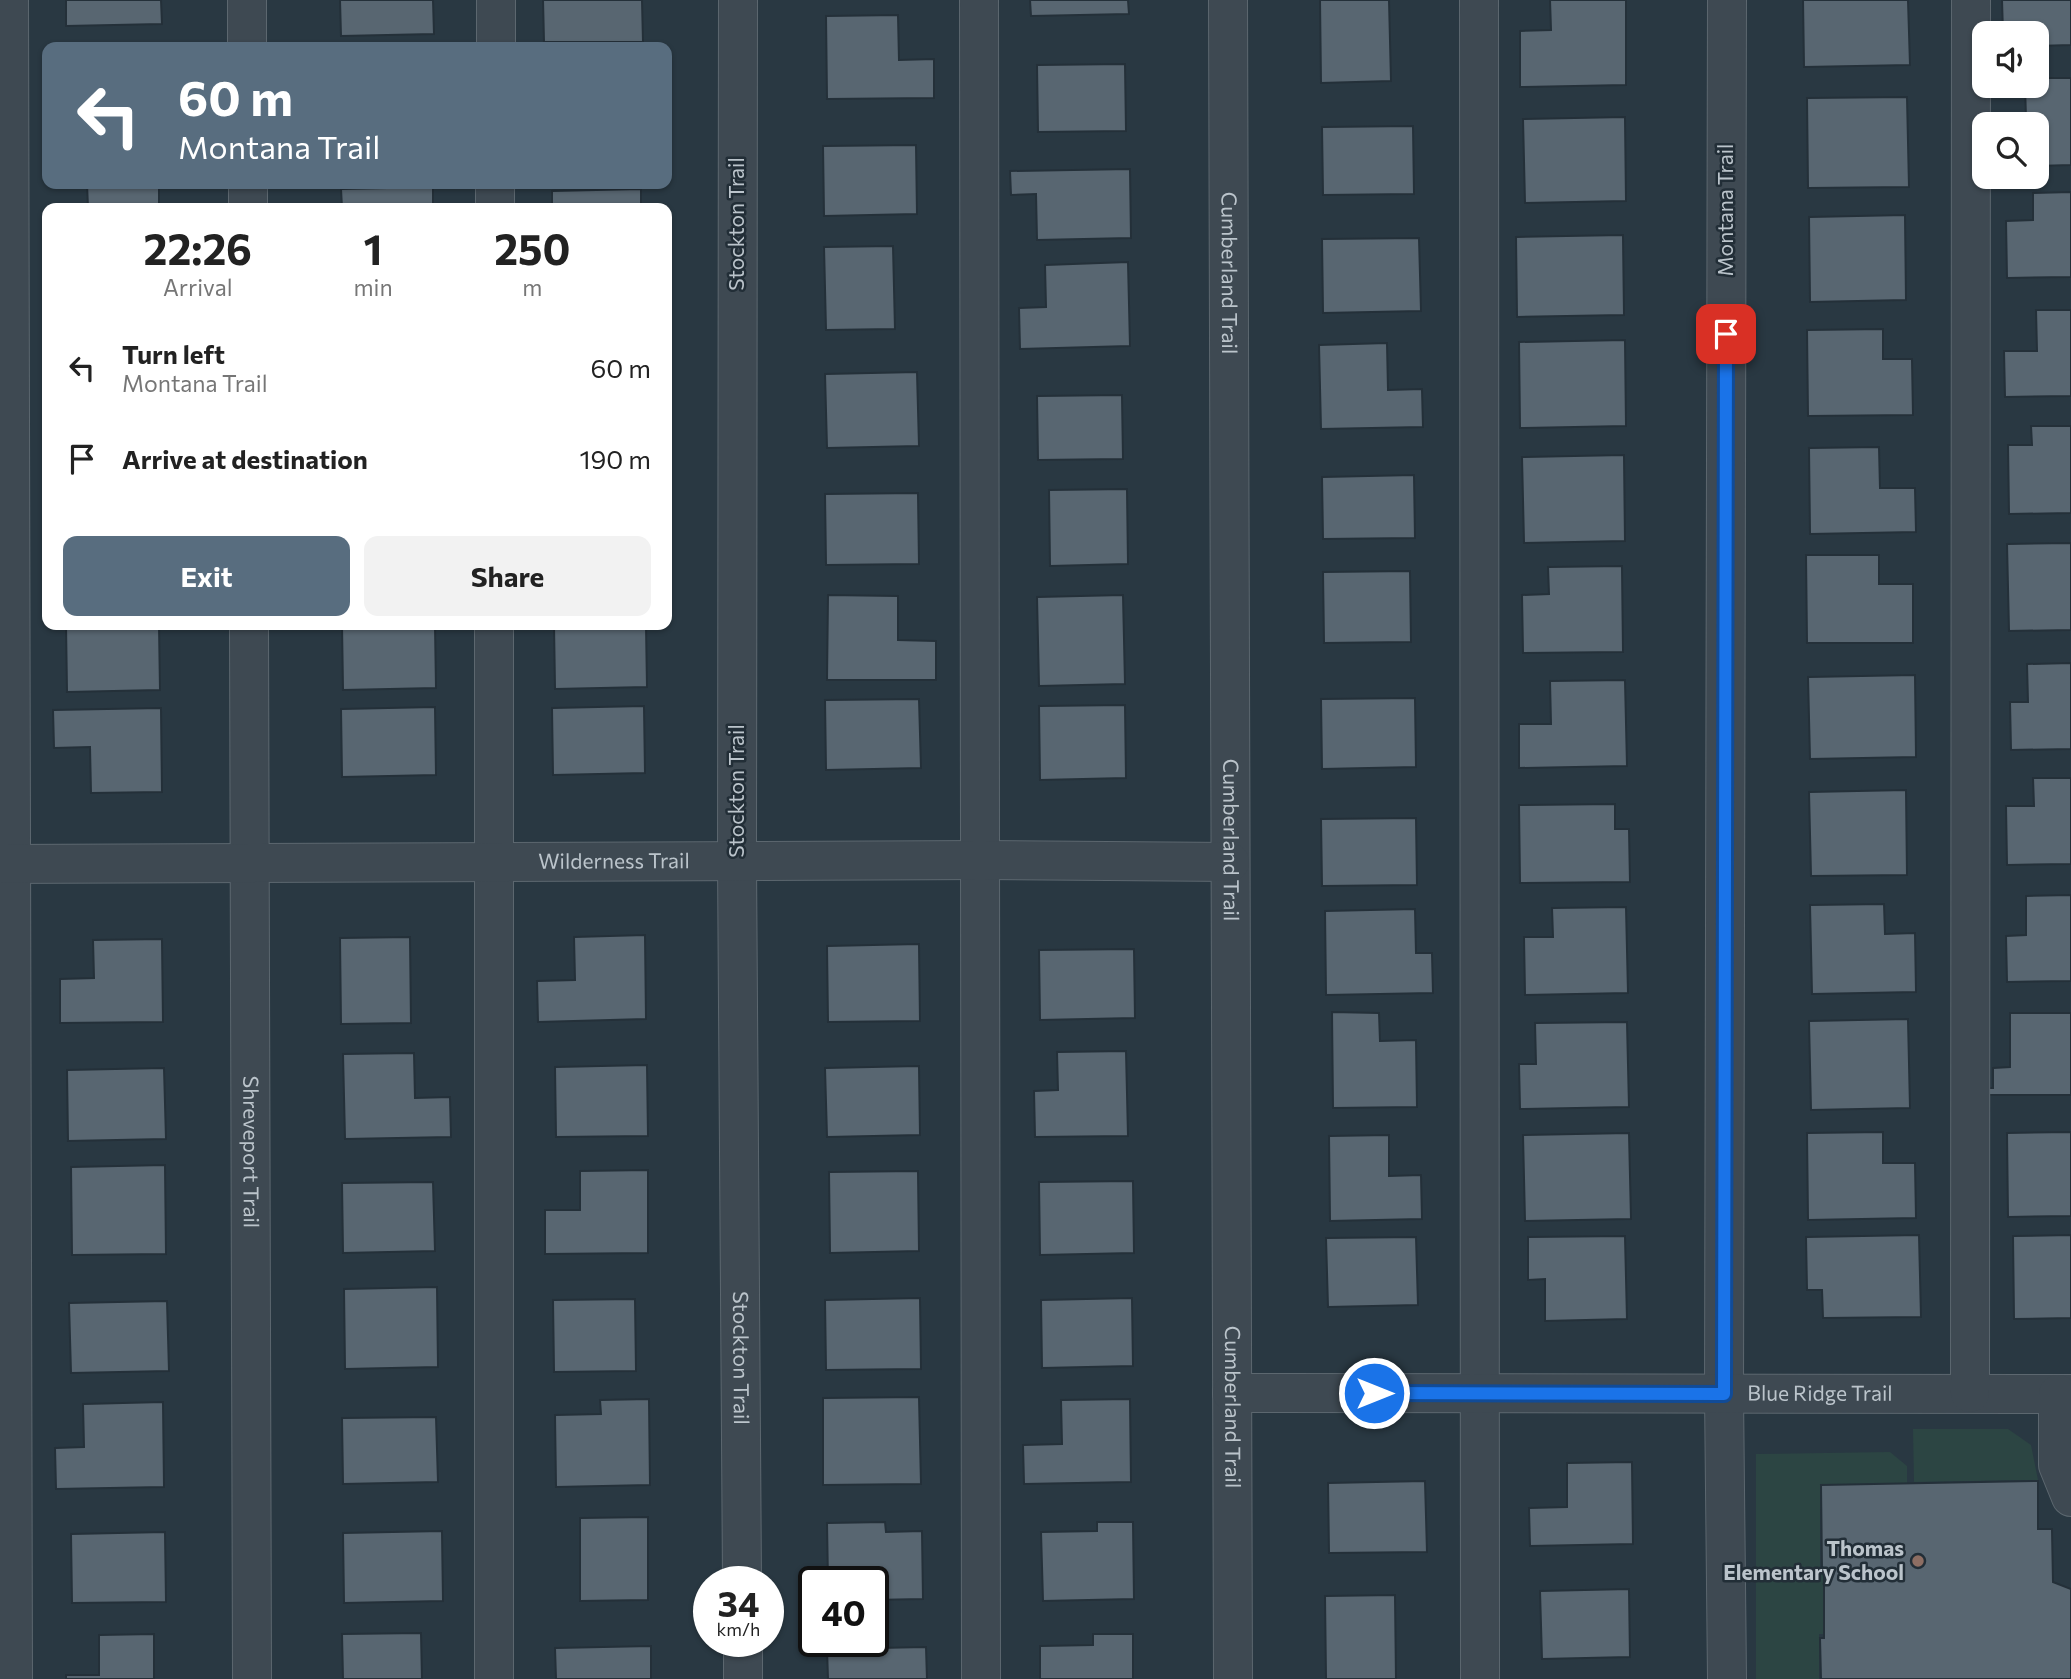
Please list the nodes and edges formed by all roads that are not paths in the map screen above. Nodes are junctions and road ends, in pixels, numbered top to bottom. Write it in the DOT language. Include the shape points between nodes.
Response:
graph roads {
  1 [pos="9,0"];
  2 [pos="247,0"];
  3 [pos="496,0"];
  4 [pos="737,0"];
  5 [pos="979,0"];
  6 [pos="1228,0"];
  7 [pos="1479,0"];
  8 [pos="1727,0"];
  9 [pos="1971,0"];
  10 [pos="247,42"];
  11 [pos="495,42"];
  12 [pos="249,630"];
  13 [pos="494,630"];
  14 [pos="981,860"];
  15 [pos="737,862"];
  16 [pos="1230,862"];
  17 [pos="493,863"];
  18 [pos="6,864"];
  19 [pos="250,864"];
  20 [pos="1232,1393"];
  21 [pos="1970,1393"];
  22 [pos="1479,1394"];
  23 [pos="1724,1394"];
  24 [pos="2065,1394"];
  25 [pos="2071,1497"];
  26 [pos="742,1566"];
  27 [pos="743,1657"];
  28 [pos="13,1679"];
  29 [pos="252,1679"];
  30 [pos="494,1679"];
  31 [pos="743,1679"];
  32 [pos="981,1679"];
  33 [pos="1233,1679"];
  34 [pos="1480,1679"];
  35 [pos="1727,1679"];
  1 -- 18 [label="street"];
  2 -- 10 [label="street"];
  3 -- 11 [label="street"];
  4 -- 15 [label="street, Stockton Trail"];
  5 -- 14 [label="street"];
  6 -- 16 [label="street, Cumberland Trail"];
  7 -- 22 [label="street"];
  8 -- 23 [label="street, Montana Trail"];
  9 -- 21 [label="street"];
  12 -- 19 [label="street, Shreveport Trail"];
  13 -- 17 [label="street"];
  14 -- 15 [label="street, Wilderness Trail"];
  14 -- 16 [label="street, Wilderness Trail"];
  14 -- 32 [label="street"];
  15 -- 17 [label="street, Wilderness Trail"];
  15 -- 26 [label="street, Stockton Trail"];
  16 -- 20 [label="street, Cumberland Trail"];
  17 -- 19 [label="street, Wilderness Trail"];
  17 -- 30 [label="street"];
  18 -- 19 [label="street, Wilderness Trail"];
  18 -- 28 [label="street"];
  19 -- 29 [label="street, Shreveport Trail"];
  20 -- 22 [label="street, Blue Ridge Trail"];
  20 -- 33 [label="street, Cumberland Trail"];
  21 -- 23 [label="street, Blue Ridge Trail"];
  21 -- 24 [label="street, Blue Ridge Trail"];
  22 -- 23 [label="street, Blue Ridge Trail"];
  22 -- 34 [label="street"];
  23 -- 35 [label="street, Montana Trail"];
  24 -- 25 [label="street" via="2059,1465"];
  27 -- 31 [label="street"];
}
